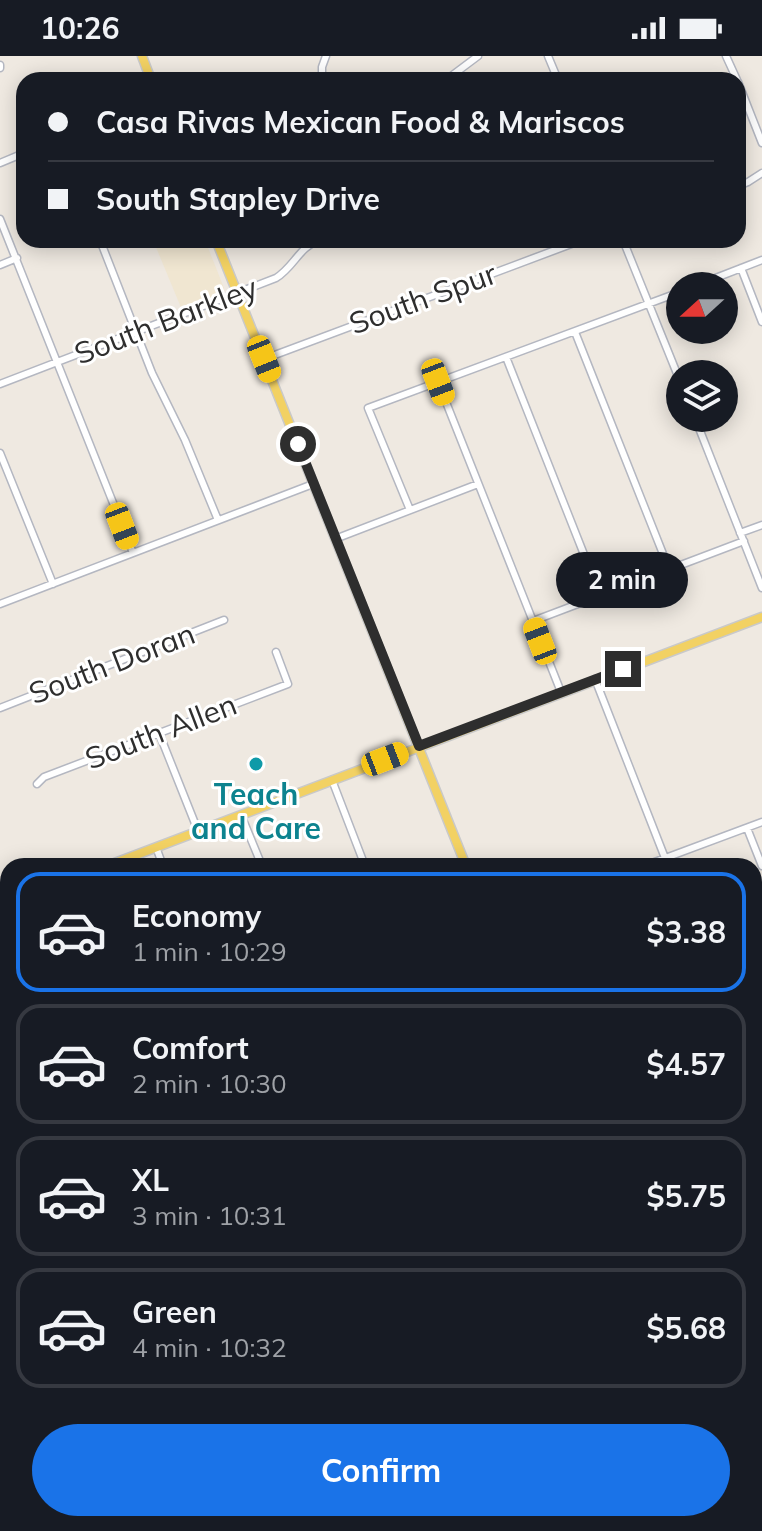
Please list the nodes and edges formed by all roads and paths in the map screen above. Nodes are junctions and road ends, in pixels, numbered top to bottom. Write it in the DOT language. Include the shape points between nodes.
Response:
graph roads {
  1 [pos="478,56"];
  2 [pos="457,72"];
  3 [pos="746,106"];
  4 [pos="762,143"];
  5 [pos="0,219"];
  6 [pos="103,248"];
  7 [pos="219,248"];
  8 [pos="305,248"];
  9 [pos="561,248"];
  10 [pos="626,248"];
  11 [pos="17,258"];
  12 [pos="762,260"];
  13 [pos="0,265"];
  14 [pos="741,268"];
  15 [pos="731,272"];
  16 [pos="237,294"];
  17 [pos="666,297"];
  18 [pos="649,304"];
  19 [pos="762,322"];
  20 [pos="136,332"];
  21 [pos="575,332"];
  22 [pos="506,357"];
  23 [pos="264,359"];
  24 [pos="672,360"];
  25 [pos="58,362"];
  26 [pos="438,382"];
  27 [pos="0,384"];
  28 [pos="700,432"];
  29 [pos="0,453"];
  30 [pos="313,484"];
  31 [pos="478,484"];
  32 [pos="410,510"];
  33 [pos="218,520"];
  34 [pos="762,525"];
  35 [pos="740,533"];
  36 [pos="335,539"];
  37 [pos="744,541"];
  38 [pos="133,553"];
  39 [pos="669,569"];
  40 [pos="53,584"];
  41 [pos="762,588"];
  42 [pos="600,595"];
  43 [pos="0,604"];
  44 [pos="762,617"];
  45 [pos="224,620"];
  46 [pos="533,621"];
  47 [pos="276,652"];
  48 [pos="595,679"];
  49 [pos="561,692"];
  50 [pos="0,708"];
  51 [pos="159,733"];
  52 [pos="419,746"];
  53 [pos="332,780"];
  54 [pos="37,784"];
  55 [pos="241,815"];
  56 [pos="762,822"];
  57 [pos="747,828"];
  58 [pos="198,831"];
  59 [pos="156,847"];
  60 [pos="128,858"];
  61 [pos="160,858"];
  62 [pos="259,858"];
  63 [pos="362,858"];
  64 [pos="463,858"];
  65 [pos="665,858"];
  66 [pos="759,858"];
  1 -- 2 [label="street"];
  3 -- 4 [label="street"];
  5 -- 11 [label="street"];
  6 -- 20 [label="street"];
  7 -- 16 [label="main road"];
  8 -- 16 [label="street, South Barkley" via="287,272"];
  9 -- 23 [label="street, South Spur"];
  10 -- 18 [label="street"];
  11 -- 13 [label="street"];
  11 -- 25 [label="street"];
  12 -- 14 [label="street"];
  14 -- 15 [label="street"];
  14 -- 19 [label="street"];
  16 -- 20 [label="street, South Barkley"];
  16 -- 23 [label="main road"];
  17 -- 18 [label="street"];
  18 -- 21 [label="street"];
  18 -- 24 [label="street"];
  20 -- 25 [label="street, South Barkley"];
  20 -- 33 [label="street"];
  21 -- 22 [label="street"];
  21 -- 39 [label="street"];
  22 -- 26 [label="street"];
  22 -- 42 [label="street"];
  23 -- 30 [label="main road"];
  25 -- 27 [label="street, South Barkley"];
  25 -- 38 [label="street"];
  26 -- 31 [label="street"];
  26 -- 32 [label="street" via="368,408"];
  28 -- 35 [label="street"];
  29 -- 40 [label="street"];
  30 -- 33 [label="street"];
  30 -- 36 [label="main road"];
  31 -- 32 [label="street"];
  31 -- 46 [label="street"];
  32 -- 36 [label="street"];
  33 -- 38 [label="street"];
  34 -- 35 [label="street"];
  35 -- 37 [label="street"];
  36 -- 52 [label="main road"];
  37 -- 39 [label="street"];
  37 -- 41 [label="street"];
  38 -- 40 [label="street"];
  39 -- 42 [label="street"];
  40 -- 43 [label="street"];
  42 -- 46 [label="street"];
  44 -- 48 [label="main road"];
  45 -- 50 [label="street, South Doran"];
  46 -- 49 [label="street"];
  47 -- 51 [label="street, South Allen" via="288,684"];
  48 -- 49 [label="main road"];
  48 -- 65 [label="street"];
  49 -- 52 [label="main road"];
  51 -- 54 [label="street, South Allen"];
  51 -- 58 [label="street"];
  52 -- 53 [label="main road"];
  52 -- 64 [label="main road"];
  53 -- 55 [label="main road"];
  53 -- 63 [label="street"];
  55 -- 58 [label="main road"];
  55 -- 62 [label="street"];
  56 -- 57 [label="street"];
  57 -- 65 [label="street"];
  57 -- 66 [label="street"];
  58 -- 59 [label="main road"];
  59 -- 60 [label="main road"];
  59 -- 61 [label="street"];
}
